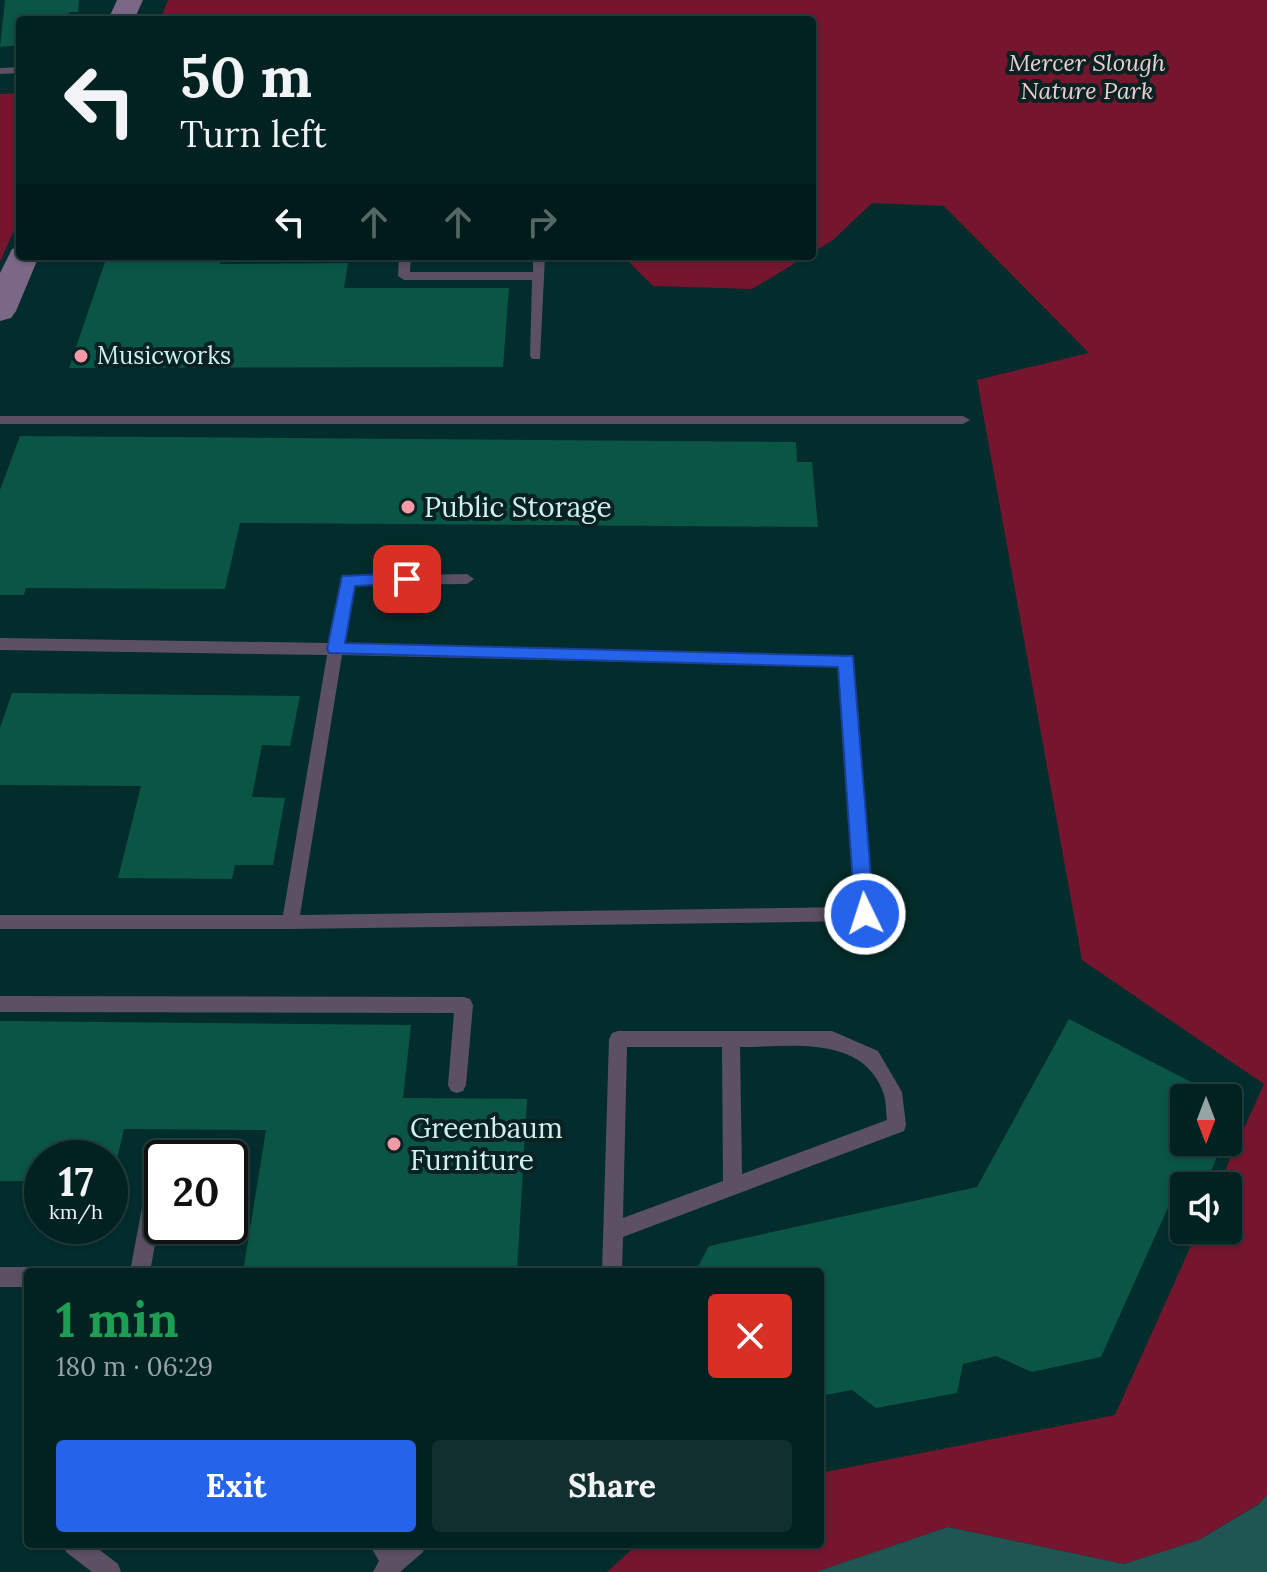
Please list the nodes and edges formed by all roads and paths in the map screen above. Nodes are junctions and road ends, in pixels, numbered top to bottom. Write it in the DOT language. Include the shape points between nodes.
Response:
graph roads {
  1 [pos="21,260"];
  2 [pos="405,260"];
  3 [pos="539,260"];
  4 [pos="538,276"];
  5 [pos="0,311"];
  6 [pos="536,356"];
  7 [pos="0,420"];
  8 [pos="963,420"];
  9 [pos="467,579"];
  10 [pos="0,644"];
  11 [pos="335,649"];
  12 [pos="0,922"];
  13 [pos="290,922"];
  14 [pos="0,1004"];
  15 [pos="731,1039"];
  16 [pos="457,1085"];
  17 [pos="733,1184"];
  18 [pos="613,1231"];
  19 [pos="145,1244"];
  20 [pos="141,1268"];
  21 [pos="612,1268"];
  22 [pos="0,1277"];
  23 [pos="24,1277"];
  24 [pos="79,1548"];
  25 [pos="382,1548"];
  26 [pos="410,1548"];
  27 [pos="389,1567"];
  28 [pos="110,1572"];
  1 -- 5 [label="street"];
  2 -- 4 [label="lane" via="404,276"];
  3 -- 4 [label="lane"];
  4 -- 6 [label="lane"];
  7 -- 8 [label="lane"];
  9 -- 11 [label="lane" via="347,580"];
  10 -- 11 [label="lane"];
  11 -- 13 [label="lane"];
  11 -- 13 [label="lane" via="847,661 865,914"];
  12 -- 13 [label="lane"];
  14 -- 16 [label="lane" via="464,1005"];
  15 -- 17 [label="lane"];
  15 -- 17 [label="lane" via="832,1039 872,1057 893,1092 897,1125"];
  15 -- 18 [label="lane" via="618,1039"];
  17 -- 18 [label="lane"];
  18 -- 21 [label="lane"];
  19 -- 20 [label="lane"];
  22 -- 23 [label="lane"];
  24 -- 28 [label="lane"];
  25 -- 27 [label="lane"];
  26 -- 27 [label="lane"];
}
